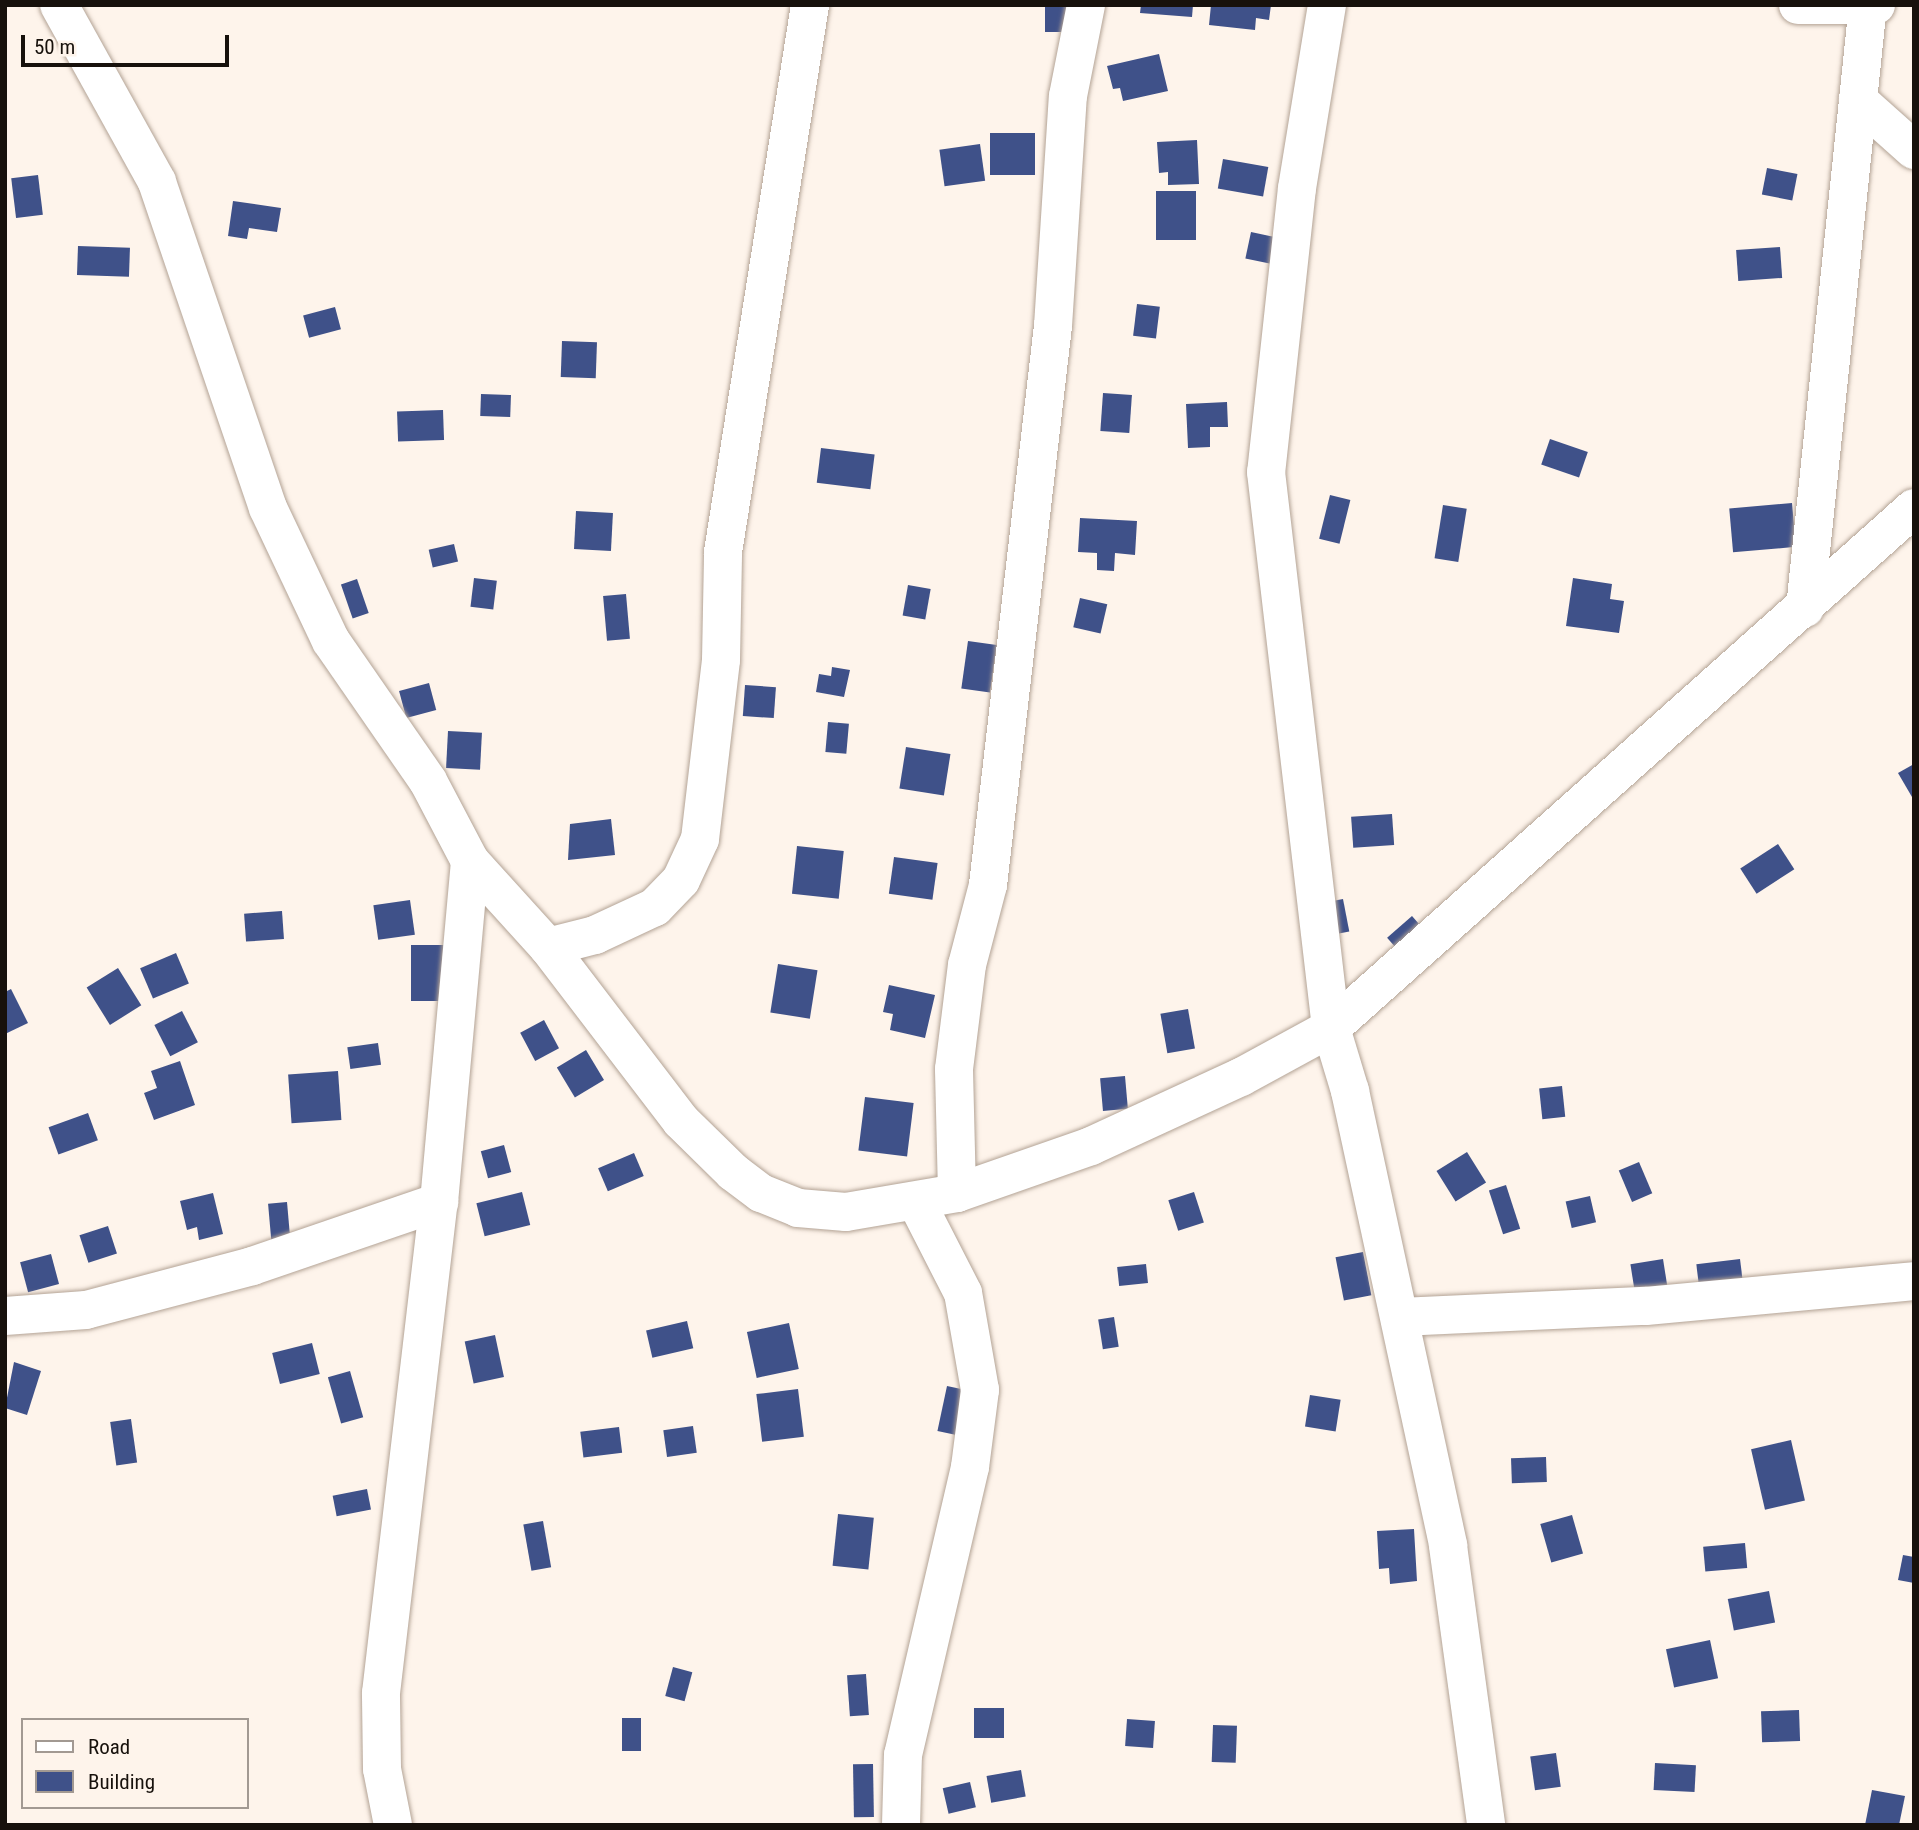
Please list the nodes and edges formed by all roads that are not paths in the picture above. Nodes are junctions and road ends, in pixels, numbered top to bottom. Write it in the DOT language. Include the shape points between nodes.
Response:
graph roads {
  1 [pos="59,5"];
  2 [pos="810,5"];
  3 [pos="1086,5"];
  4 [pos="1327,5"];
  5 [pos="1798,5"];
  6 [pos="1871,6"];
  7 [pos="1858,100"];
  8 [pos="1914,150"];
  9 [pos="1914,508"];
  10 [pos="1805,608"];
  11 [pos="470,861"];
  12 [pos="548,947"];
  13 [pos="1331,1028"];
  14 [pos="957,1193"];
  15 [pos="439,1202"];
  16 [pos="916,1203"];
  17 [pos="1914,1281"];
  18 [pos="5,1316"];
  19 [pos="1401,1317"];
  20 [pos="393,1825"];
  21 [pos="901,1825"];
  22 [pos="1486,1825"];
  1 -- 11 [label="street" via="157,182 268,508 331,642 428,781"];
  2 -- 12 [label="street" via="723,552 721,660 699,839 681,880 655,907 595,936"];
  3 -- 14 [label="street" via="1068,96 1053,326 988,885 967,965 954,1069"];
  4 -- 13 [label="street" via="1297,188 1266,472"];
  5 -- 6 [label="street"];
  6 -- 7 [label="street"];
  7 -- 8 [label="street"];
  7 -- 10 [label="street"];
  9 -- 10 [label="street"];
  10 -- 13 [label="street"];
  11 -- 12 [label="street"];
  11 -- 15 [label="street"];
  12 -- 16 [label="street" via="681,1121 761,1193 798,1208 846,1212"];
  13 -- 14 [label="street" via="1241,1077 1091,1146"];
  13 -- 19 [label="street"];
  14 -- 16 [label="street"];
  15 -- 18 [label="street" via="252,1266 99,1307"];
  15 -- 20 [label="street" via="381,1693 382,1769"];
  16 -- 21 [label="street" via="963,1293 980,1390 970,1466 904,1755"];
  17 -- 19 [label="street" via="1821,1294"];
  19 -- 22 [label="street" via="1448,1546"];
}
